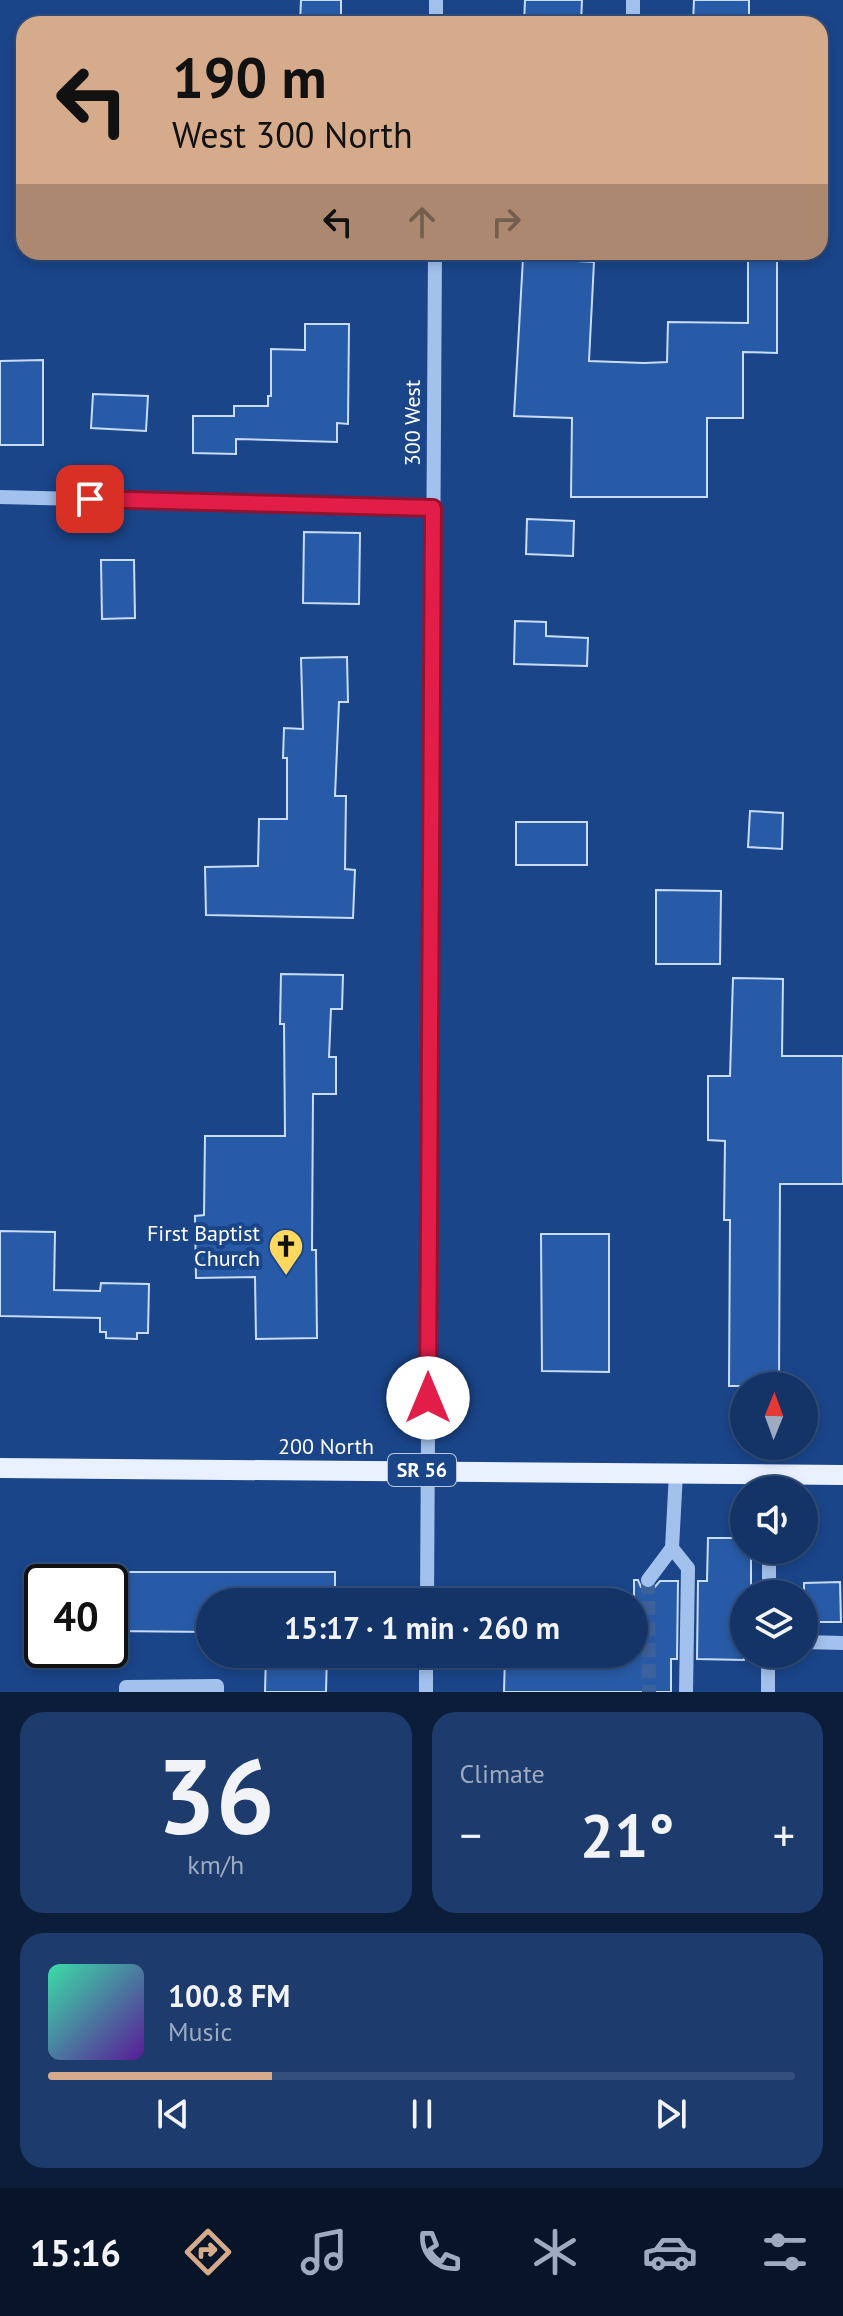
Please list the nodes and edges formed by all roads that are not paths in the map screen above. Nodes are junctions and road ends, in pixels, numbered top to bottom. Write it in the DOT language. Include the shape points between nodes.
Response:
graph roads {
  1 [pos="435,260"];
  2 [pos="0,497"];
  3 [pos="433,508"];
  4 [pos="0,1468"];
  5 [pos="427,1470"];
  6 [pos="676,1473"];
  7 [pos="843,1475"];
  8 [pos="818,1477"];
  9 [pos="730,1478"];
  10 [pos="672,1548"];
  11 [pos="648,1580"];
  12 [pos="427,1588"];
  13 [pos="818,1642"];
  14 [pos="843,1643"];
  15 [pos="426,1668"];
  16 [pos="768,1668"];
  17 [pos="126,1692"];
  18 [pos="217,1692"];
  19 [pos="426,1692"];
  20 [pos="686,1692"];
  21 [pos="768,1692"];
  1 -- 3 [label="street, 300 West"];
  2 -- 3 [label="street"];
  3 -- 5 [label="street, 300 West"];
  4 -- 5 [label="main road, 200 North / SR 56"];
  5 -- 6 [label="main road, 200 North / SR 56"];
  5 -- 12 [label="street, 300 West"];
  6 -- 9 [label="main road, 200 North / SR 56"];
  6 -- 10 [label="street"];
  7 -- 8 [label="main road, 200 North / SR 56"];
  10 -- 11 [label="street"];
  10 -- 20 [label="street" via="688,1568"];
  13 -- 14 [label="street"];
  15 -- 19 [label="street"];
  16 -- 21 [label="street"];
  17 -- 18 [label="street" via="126,1687 217,1686"];
}
